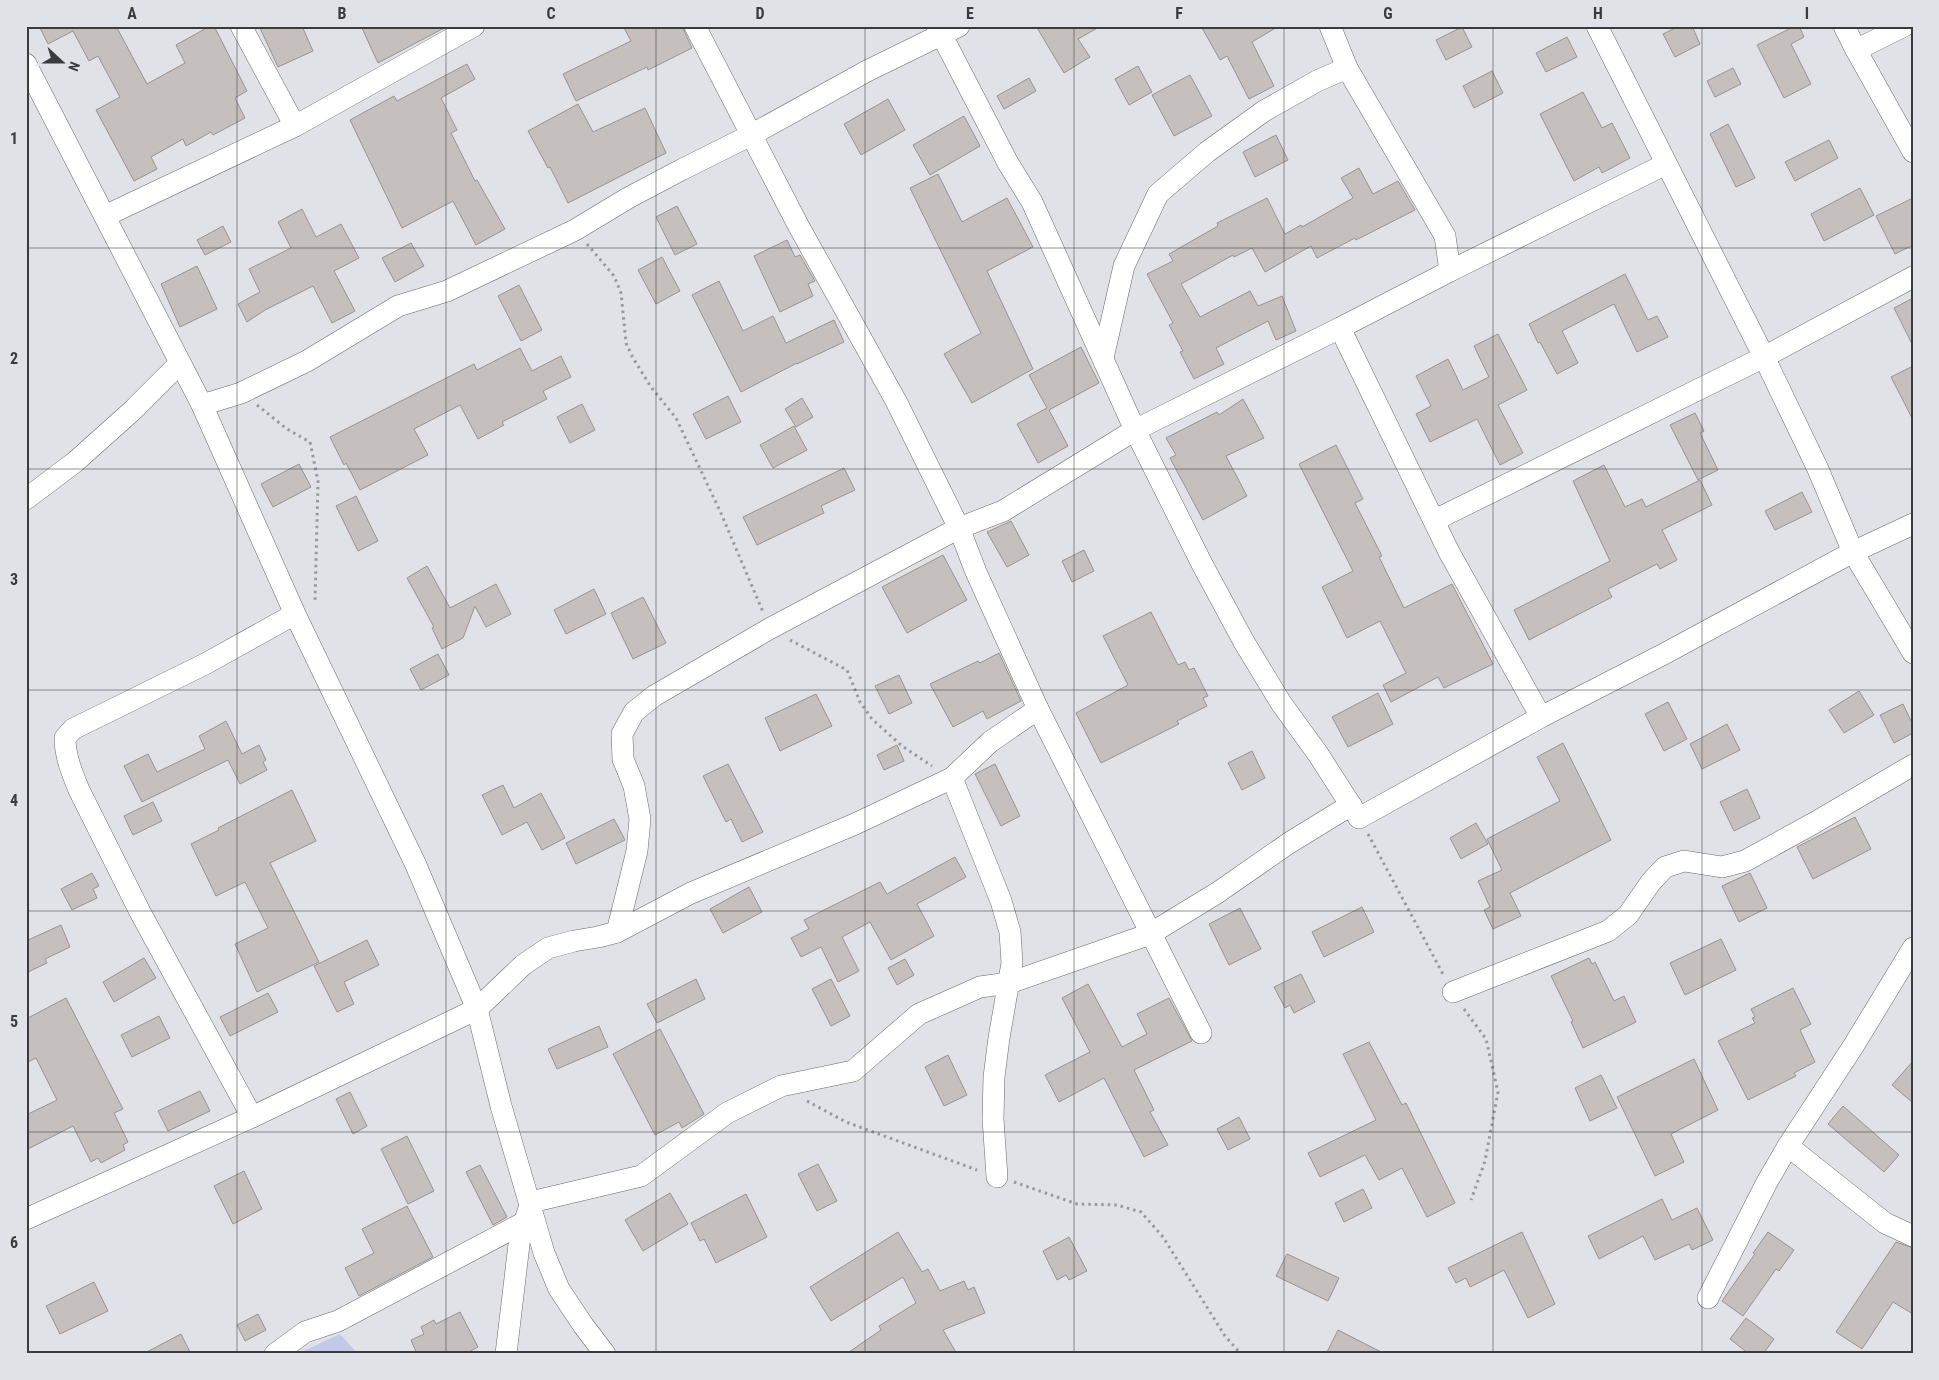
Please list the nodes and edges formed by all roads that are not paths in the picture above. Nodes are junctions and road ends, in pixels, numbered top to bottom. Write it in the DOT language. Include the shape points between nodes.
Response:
graph roads {
  1 [pos="241,26"];
  2 [pos="474,26"];
  3 [pos="695,26"];
  4 [pos="1330,26"];
  5 [pos="1597,26"];
  6 [pos="1844,26"];
  7 [pos="1904,26"];
  8 [pos="946,29"];
  9 [pos="1856,50"];
  10 [pos="26,64"];
  11 [pos="1347,68"];
  12 [pos="295,126"];
  13 [pos="750,135"];
  14 [pos="1913,152"];
  15 [pos="1666,164"];
  16 [pos="105,216"];
  17 [pos="1450,271"];
  18 [pos="1913,277"];
  19 [pos="1340,328"];
  20 [pos="1764,357"];
  21 [pos="1102,358"];
  22 [pos="180,363"];
  23 [pos="202,405"];
  24 [pos="1135,430"];
  25 [pos="26,499"];
  26 [pos="1435,520"];
  27 [pos="1913,524"];
  28 [pos="959,528"];
  29 [pos="1853,552"];
  30 [pos="295,614"];
  31 [pos="1913,653"];
  32 [pos="1038,709"];
  33 [pos="1541,717"];
  34 [pos="1913,765"];
  35 [pos="952,778"];
  36 [pos="1351,805"];
  37 [pos="617,932"];
  38 [pos="1150,934"];
  39 [pos="1913,948"];
  40 [pos="1009,983"];
  41 [pos="1452,992"];
  42 [pos="477,1009"];
  43 [pos="1201,1033"];
  44 [pos="252,1117"];
  45 [pos="1788,1146"];
  46 [pos="997,1176"];
  47 [pos="531,1202"];
  48 [pos="26,1219"];
  49 [pos="525,1222"];
  50 [pos="1913,1236"];
  51 [pos="1708,1298"];
  52 [pos="275,1354"];
  53 [pos="506,1354"];
  54 [pos="605,1354"];
  1 -- 12 [label="street"];
  2 -- 12 [label="street"];
  3 -- 13 [label="street"];
  4 -- 11 [label="street"];
  5 -- 15 [label="street"];
  6 -- 9 [label="street"];
  7 -- 9 [label="street"];
  8 -- 13 [label="street"];
  8 -- 21 [label="street" via="1008,163 1032,202"];
  9 -- 14 [label="street"];
  10 -- 16 [label="street"];
  11 -- 17 [label="street" via="1445,236"];
  11 -- 21 [label="street" via="1264,111 1206,152 1158,194 1124,266"];
  12 -- 16 [label="street"];
  13 -- 23 [label="street" via="650,186 575,230 447,292 398,306 307,361 241,392"];
  13 -- 28 [label="street" via="896,401"];
  15 -- 17 [label="street"];
  15 -- 20 [label="street"];
  16 -- 22 [label="street"];
  17 -- 19 [label="street"];
  18 -- 20 [label="street"];
  19 -- 24 [label="street"];
  19 -- 26 [label="street"];
  20 -- 26 [label="street"];
  20 -- 29 [label="street" via="1817,467"];
  21 -- 24 [label="street"];
  22 -- 23 [label="street"];
  22 -- 25 [label="street" via="75,462"];
  23 -- 30 [label="street"];
  24 -- 28 [label="street" via="1003,511"];
  24 -- 36 [label="street" via="1244,642"];
  26 -- 33 [label="street" via="1469,589"];
  27 -- 29 [label="street"];
  28 -- 32 [label="street"];
  28 -- 37 [label="street" via="769,628 654,696 634,712 622,734 623,759 634,786 640,819 637,851"];
  29 -- 31 [label="street"];
  29 -- 33 [label="street"];
  30 -- 42 [label="street" via="415,863"];
  30 -- 44 [label="street" via="205,664 73,729 65,738 65,748 79,790 140,912"];
  32 -- 35 [label="street" via="990,742"];
  32 -- 38 [label="street"];
  33 -- 36 [label="street" via="1359,818"];
  34 -- 41 [label="street" via="1745,861 1722,867 1684,862 1665,867 1628,915 1608,931"];
  35 -- 37 [label="street" via="855,824 691,893"];
  35 -- 40 [label="street" via="1001,901 1010,932 1012,963"];
  36 -- 38 [label="street"];
  37 -- 42 [label="street" via="548,948 523,965"];
  38 -- 40 [label="street"];
  38 -- 43 [label="street"];
  39 -- 45 [label="street"];
  40 -- 46 [label="street" via="994,1077"];
  40 -- 47 [label="street" via="980,987 919,1014 853,1071 781,1086 727,1113 641,1176"];
  42 -- 44 [label="street"];
  42 -- 47 [label="street" via="501,1106"];
  44 -- 48 [label="street"];
  45 -- 50 [label="street" via="1885,1223"];
  45 -- 51 [label="street"];
  47 -- 49 [label="street"];
  47 -- 54 [label="street" via="544,1253 560,1289"];
  49 -- 52 [label="street" via="338,1321 306,1332"];
  49 -- 53 [label="street" via="520,1236"];
}
